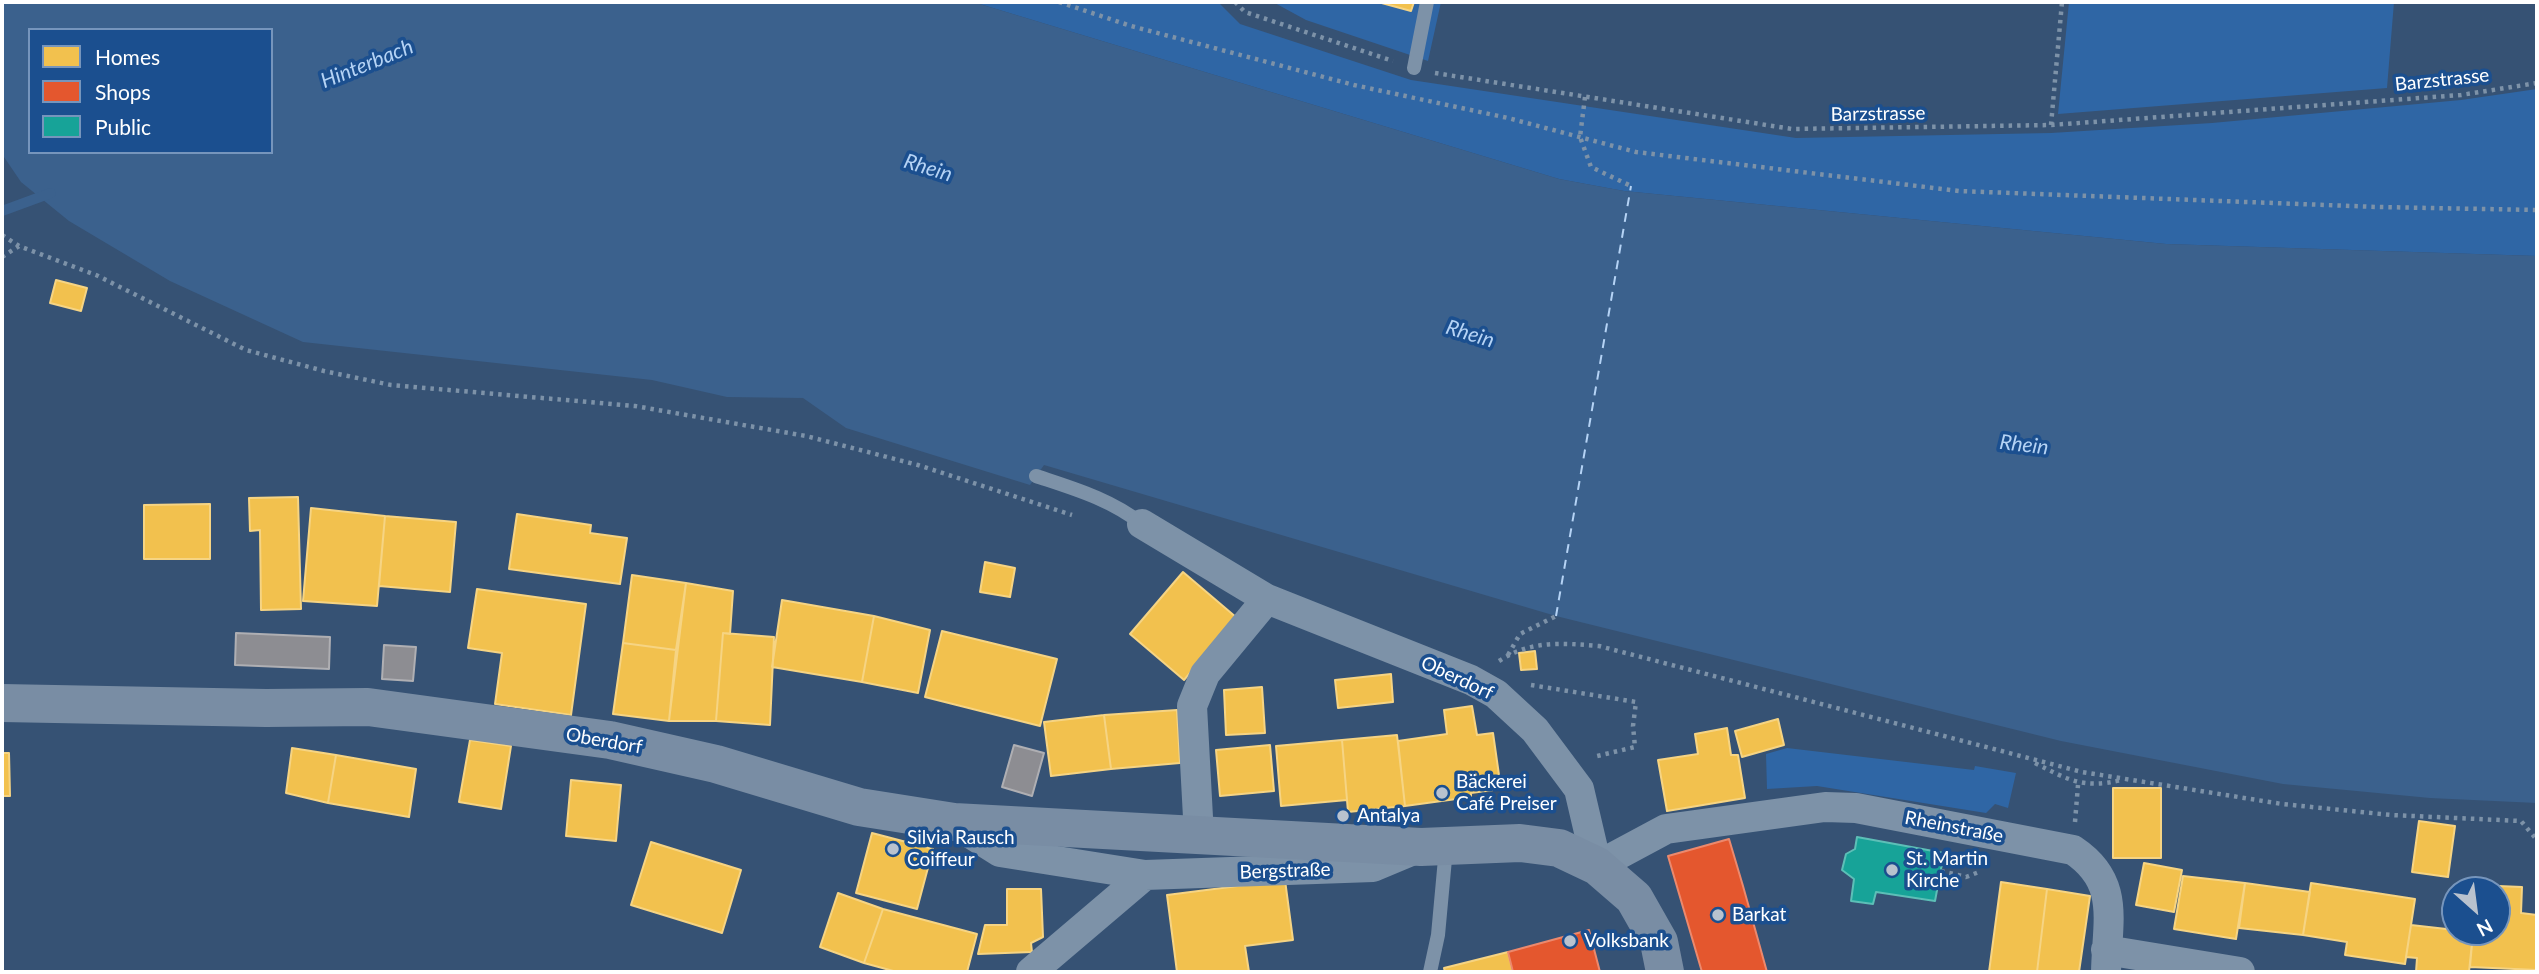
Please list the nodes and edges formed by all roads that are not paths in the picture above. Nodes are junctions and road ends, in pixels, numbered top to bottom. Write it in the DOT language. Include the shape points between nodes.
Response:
graph roads {
  1 [pos="1427,2"];
  2 [pos="1414,68"];
  3 [pos="1036,477"];
  4 [pos="1142,524"];
  5 [pos="1267,599"];
  6 [pos="2,703"];
  7 [pos="954,822"];
  8 [pos="1199,836"];
  9 [pos="1433,847"];
  10 [pos="1597,866"];
  11 [pos="1144,875"];
  12 [pos="1662,957"];
  13 [pos="2106,961"];
  14 [pos="1031,972"];
  15 [pos="1430,972"];
  16 [pos="2240,972"];
  1 -- 2 [label="lane"];
  3 -- 4 [label="lane" via="1095,496"];
  4 -- 5 [label="street, Oberdorf"];
  5 -- 8 [label="street" via="1205,674 1192,706"];
  5 -- 10 [label="street, Oberdorf" via="1484,687 1535,730 1579,789"];
  6 -- 7 [label="main road, Oberdorf" via="368,707 610,740 716,764 859,807"];
  7 -- 8 [label="main road, Oberdorf"];
  7 -- 11 [label="street, Bergstraße" via="1000,852"];
  8 -- 9 [label="main road, Oberdorf"];
  9 -- 10 [label="main road, Oberdorf" via="1520,843 1559,848"];
  9 -- 11 [label="street, Bergstraße" via="1373,867"];
  9 -- 15 [label="lane" via="1438,935"];
  10 -- 12 [label="main road, Oberdorf" via="1634,898"];
  10 -- 13 [label="street, Rheinstraße" via="1666,829 1825,807 1856,808 2073,850 2103,878"];
  11 -- 14 [label="street"];
  13 -- 16 [label="street, Rheinstraße"];
}
